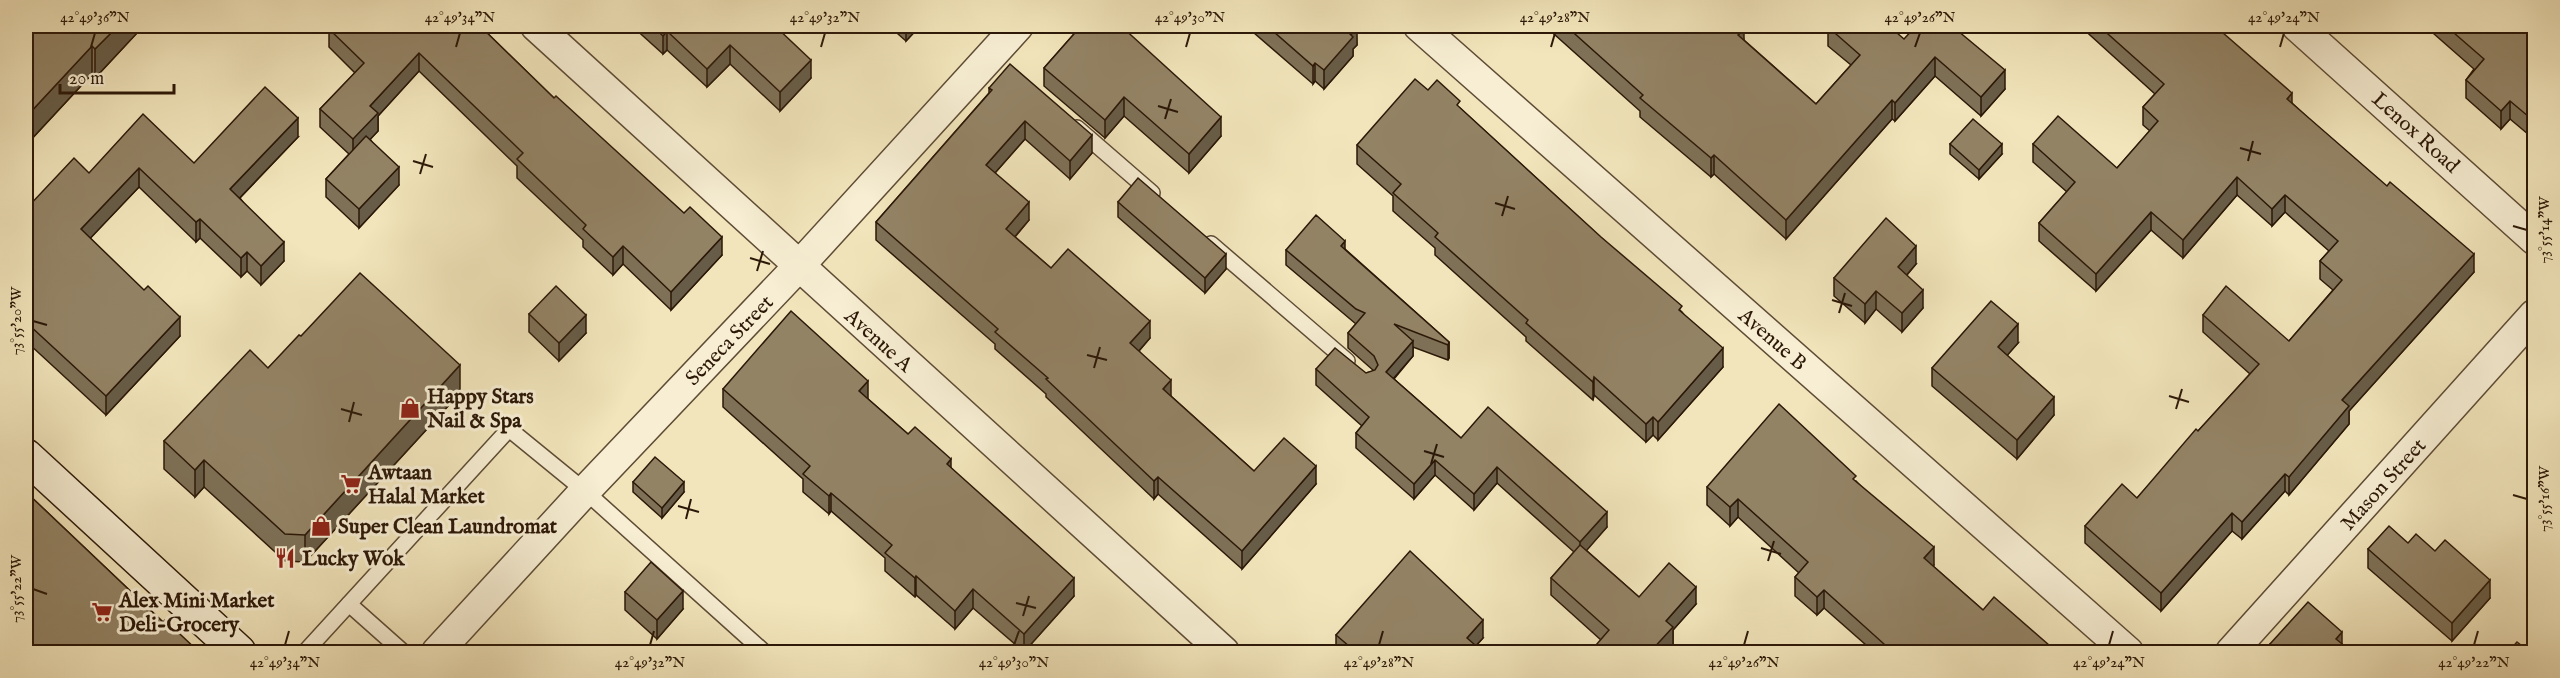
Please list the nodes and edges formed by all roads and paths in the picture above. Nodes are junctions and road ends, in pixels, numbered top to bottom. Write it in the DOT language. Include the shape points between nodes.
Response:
graph roads {
  1 [pos="536,26"];
  2 [pos="1018,26"];
  3 [pos="1419,26"];
  4 [pos="2297,26"];
  5 [pos="1064,116"];
  6 [pos="1162,201"];
  7 [pos="1198,232"];
  8 [pos="2535,239"];
  9 [pos="798,267"];
  10 [pos="2535,315"];
  11 [pos="1359,371"];
  12 [pos="26,456"];
  13 [pos="585,491"];
  14 [pos="349,604"];
  15 [pos="239,652"];
  16 [pos="305,652"];
  17 [pos="404,652"];
  18 [pos="437,652"];
  19 [pos="764,652"];
  20 [pos="1224,652"];
  21 [pos="2128,652"];
  22 [pos="2230,652"];
  1 -- 9 [label="street, Avenue A"];
  2 -- 9 [label="street, Seneca Street" via="996,58"];
  3 -- 21 [label="street, Avenue B"];
  4 -- 8 [label="street, Lenox Road"];
  5 -- 6 [label="lane"];
  7 -- 11 [label="lane"];
  9 -- 13 [label="street, Seneca Street"];
  9 -- 20 [label="street, Avenue A"];
  10 -- 22 [label="street, Mason Street"];
  12 -- 15 [label="street"];
  13 -- 14 [label="lane" via="509,429"];
  13 -- 18 [label="street, Seneca Street"];
  13 -- 19 [label="lane"];
  14 -- 16 [label="lane"];
  14 -- 17 [label="lane"];
}
